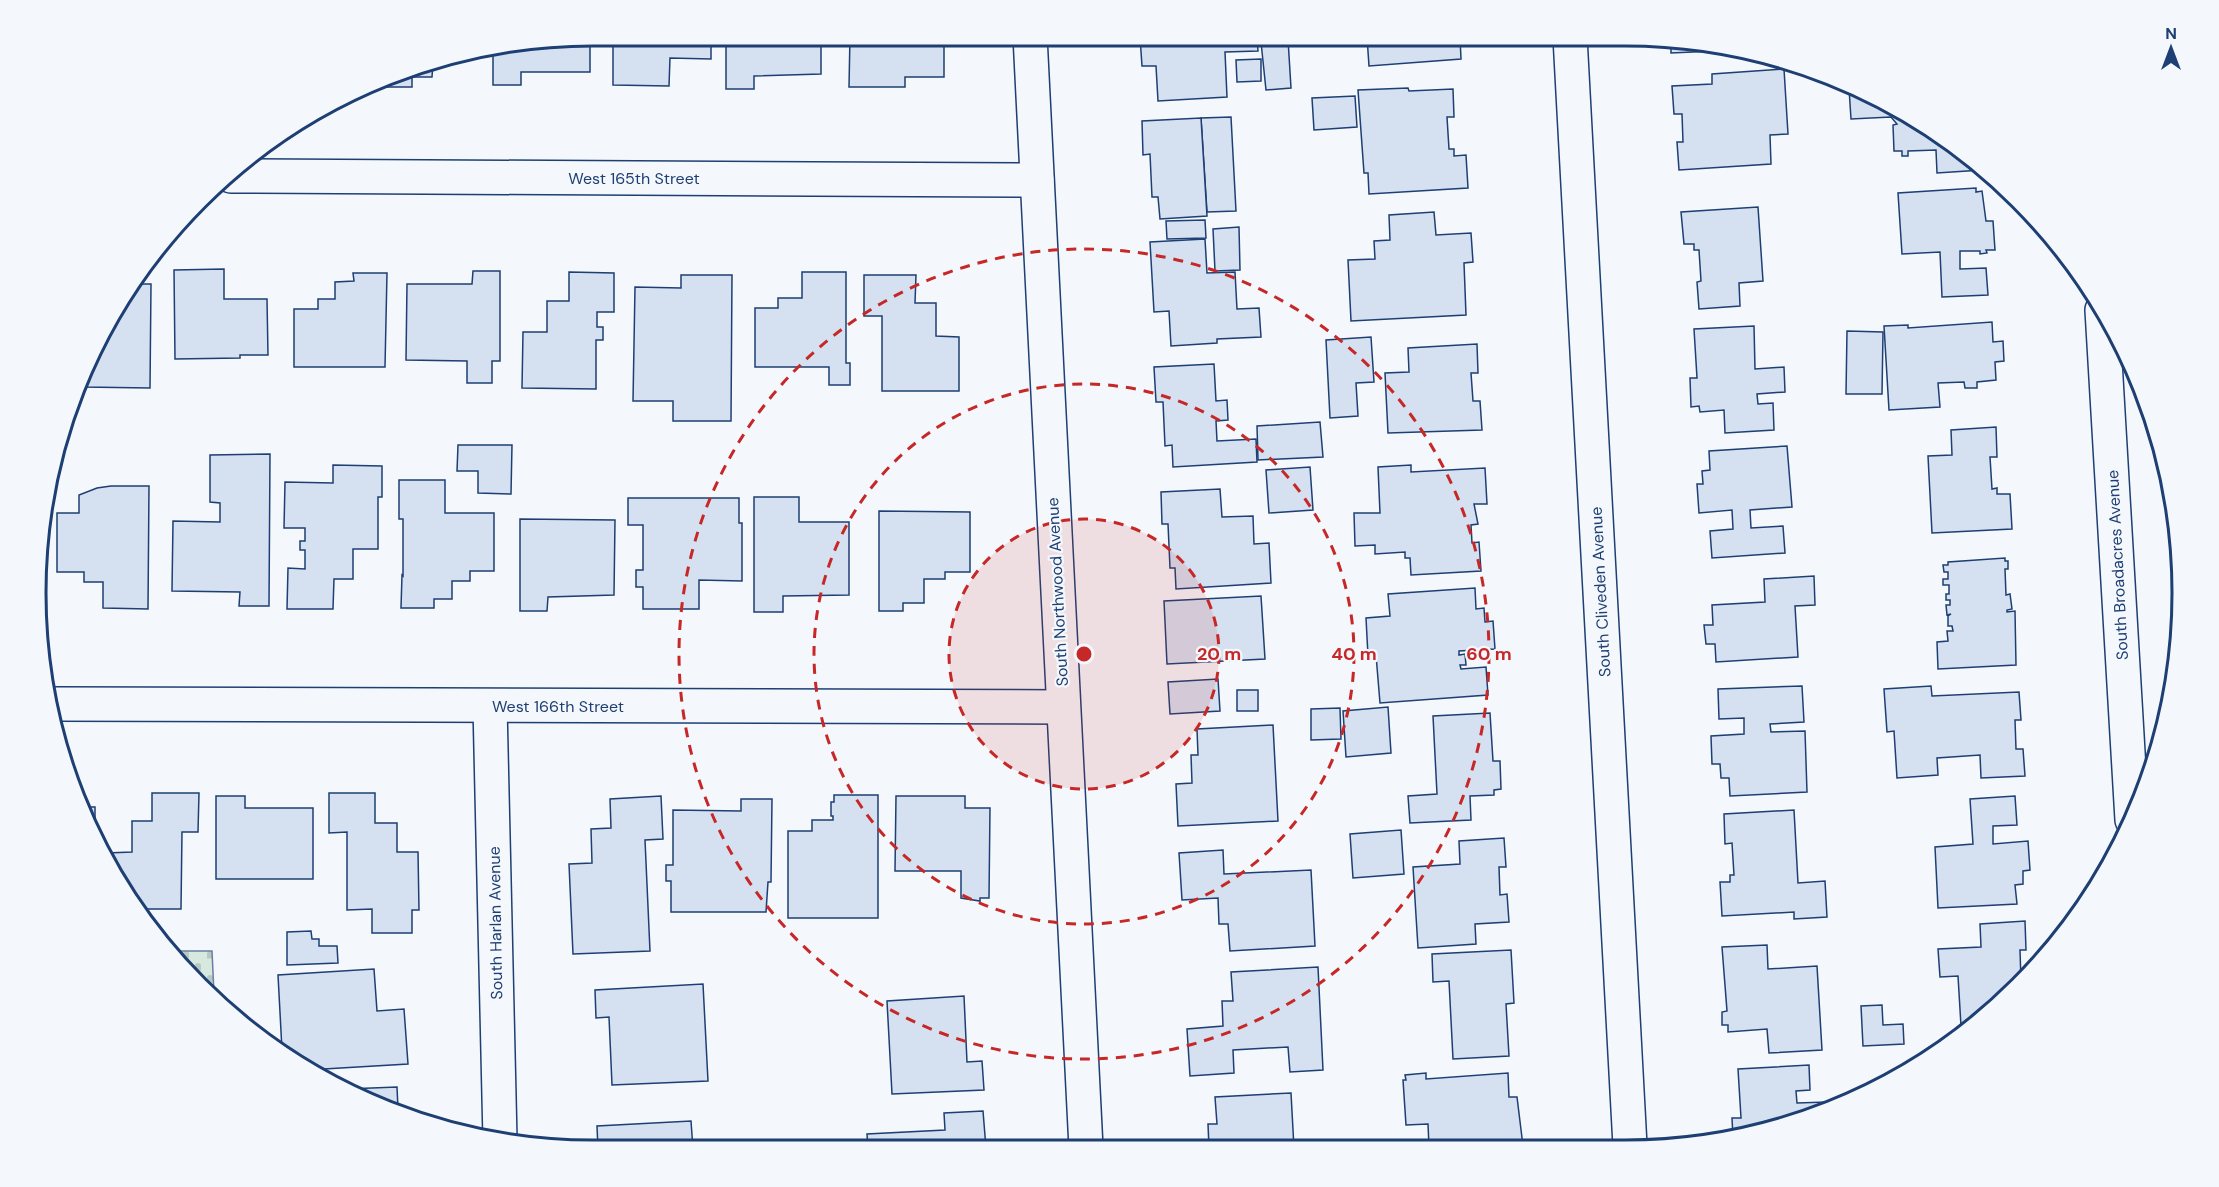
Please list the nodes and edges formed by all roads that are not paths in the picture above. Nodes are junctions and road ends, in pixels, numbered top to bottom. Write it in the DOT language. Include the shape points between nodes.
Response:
graph roads {
  1 [pos="1030,46"];
  2 [pos="1570,46"];
  3 [pos="241,176"];
  4 [pos="1037,180"];
  5 [pos="2103,328"];
  6 [pos="58,704"];
  7 [pos="490,706"];
  8 [pos="1062,707"];
  9 [pos="2131,803"];
  10 [pos="500,1132"];
  11 [pos="1086,1140"];
  12 [pos="1630,1140"];
  1 -- 4 [label="street, South Northwood Avenue"];
  2 -- 12 [label="street, South Cliveden Avenue"];
  3 -- 4 [label="street, West 165th Street"];
  4 -- 8 [label="street, South Northwood Avenue"];
  5 -- 9 [label="street, South Broadacres Avenue"];
  6 -- 7 [label="street, West 166th Street"];
  7 -- 8 [label="street, West 166th Street"];
  7 -- 10 [label="street, South Harlan Avenue"];
  8 -- 11 [label="street, South Northwood Avenue"];
}
